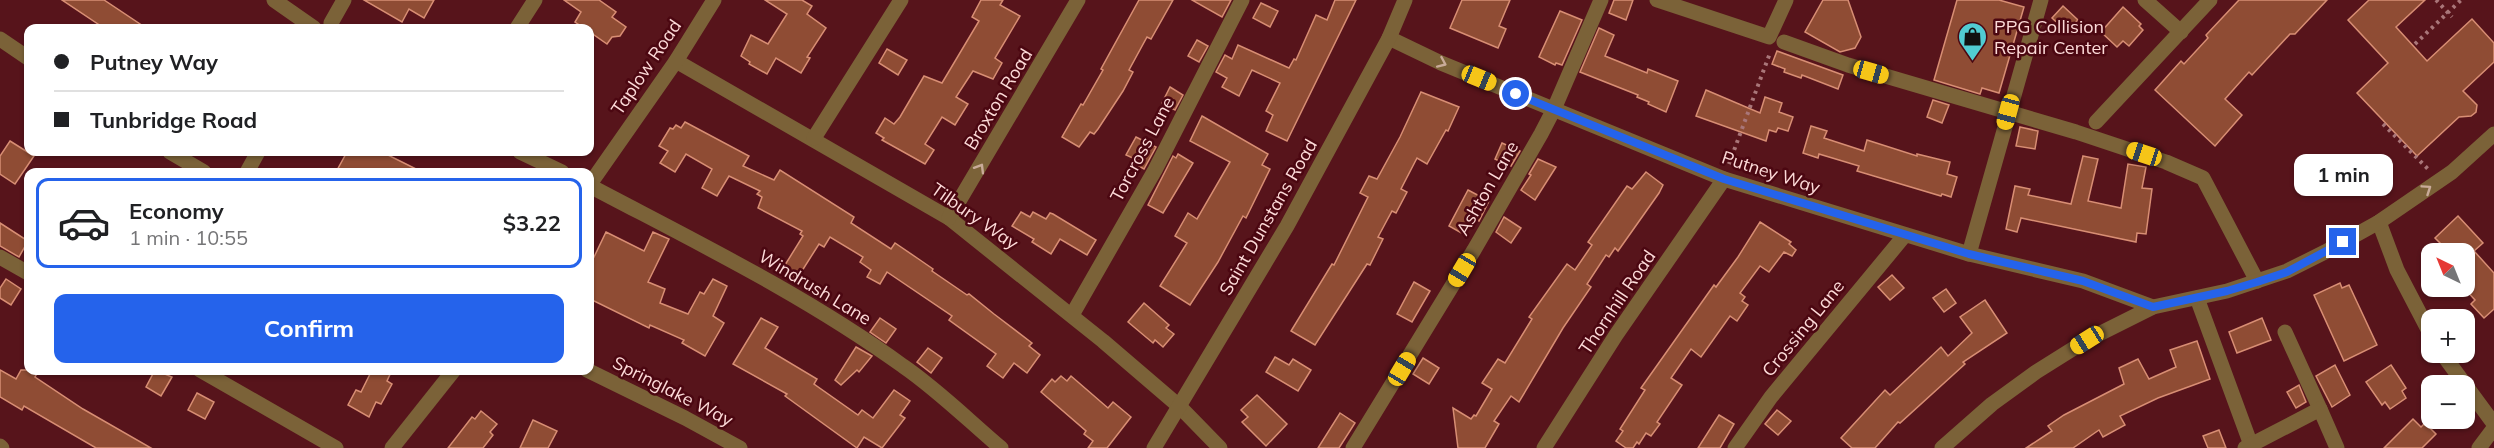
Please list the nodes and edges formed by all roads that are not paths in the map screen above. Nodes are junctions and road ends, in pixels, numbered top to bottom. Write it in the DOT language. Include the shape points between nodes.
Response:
graph roads {
  1 [pos="274,0"];
  2 [pos="344,0"];
  3 [pos="535,0"];
  4 [pos="714,0"];
  5 [pos="901,0"];
  6 [pos="1078,0"];
  7 [pos="1242,0"];
  8 [pos="1405,0"];
  9 [pos="1601,0"];
  10 [pos="1657,0"];
  11 [pos="1786,0"];
  12 [pos="2041,0"];
  13 [pos="2145,0"];
  14 [pos="2210,0"];
  15 [pos="331,23"];
  16 [pos="308,24"];
  17 [pos="520,24"];
  18 [pos="2181,32"];
  19 [pos="1389,38"];
  20 [pos="0,39"];
  21 [pos="1775,43"];
  22 [pos="24,55"];
  23 [pos="676,61"];
  24 [pos="1554,109"];
  25 [pos="2008,112"];
  26 [pos="2096,122"];
  27 [pos="2494,134"];
  28 [pos="814,138"];
  29 [pos="177,156"];
  30 [pos="528,156"];
  31 [pos="197,168"];
  32 [pos="554,168"];
  33 [pos="1726,174"];
  34 [pos="594,179"];
  35 [pos="594,187"];
  36 [pos="949,218"];
  37 [pos="2379,222"];
  38 [pos="1905,235"];
  39 [pos="1969,254"];
  40 [pos="0,257"];
  41 [pos="24,271"];
  42 [pos="2257,282"];
  43 [pos="2197,298"];
  44 [pos="2153,307"];
  45 [pos="1072,315"];
  46 [pos="2421,316"];
  47 [pos="2285,332"];
  48 [pos="2449,363"];
  49 [pos="594,373"];
  50 [pos="209,375"];
  51 [pos="450,375"];
  52 [pos="1180,406"];
  53 [pos="2320,409"];
  54 [pos="2494,426"];
  55 [pos="2248,446"];
  56 [pos="336,448"];
  57 [pos="392,448"];
  58 [pos="740,448"];
  59 [pos="1002,448"];
  60 [pos="1154,448"];
  61 [pos="1220,448"];
  62 [pos="1353,448"];
  63 [pos="1544,448"];
  64 [pos="1735,448"];
  65 [pos="1942,448"];
  66 [pos="2337,448"];
  67 [pos="2480,448"];
  1 -- 16 [label="street"];
  2 -- 15 [label="street"];
  3 -- 17 [label="street"];
  4 -- 23 [label="street, Taplow Road"];
  5 -- 28 [label="street"];
  36 -- 6 [label="street, Broxton Road, one-way"];
  7 -- 45 [label="street, Torcross Lane" via="1155,170"];
  8 -- 19 [label="street, Saint Dunstans Road"];
  9 -- 24 [label="street, Ashton Lane"];
  10 -- 21 [label="street"];
  11 -- 21 [label="street"];
  12 -- 25 [label="street"];
  13 -- 18 [label="street"];
  14 -- 18 [label="street"];
  18 -- 26 [label="street"];
  19 -- 24 [label="street, Putney Way, one-way"];
  19 -- 52 [label="street, Saint Dunstans Road" via="1287,226"];
  20 -- 22 [label="street"];
  21 -- 25 [label="street"];
  23 -- 28 [label="street, Tilbury Way"];
  23 -- 34 [label="street, Taplow Road"];
  24 -- 33 [label="street, Putney Way"];
  24 -- 62 [label="street, Ashton Lane" via="1474,250"];
  25 -- 39 [label="street"];
  25 -- 42 [label="street" via="2166,162 2203,178"];
  37 -- 27 [label="street, one-way" via="2452,172"];
  28 -- 36 [label="street, Tilbury Way"];
  29 -- 31 [label="street"];
  30 -- 32 [label="street"];
  33 -- 38 [label="street, Putney Way"];
  33 -- 63 [label="street, Thornhill Road"];
  35 -- 59 [label="street, Windrush Lane" via="823,312 906,367"];
  36 -- 45 [label="street, Tilbury Way"];
  37 -- 42 [label="street" via="2287,272"];
  37 -- 46 [label="street" via="2397,270"];
  38 -- 39 [label="street, Putney Way"];
  38 -- 64 [label="street, Crossing Lane" via="1771,398"];
  39 -- 44 [label="street, Putney Way" via="2083,281"];
  40 -- 41 [label="street"];
  42 -- 43 [label="street"];
  43 -- 44 [label="street"];
  43 -- 55 [label="street"];
  44 -- 65 [label="street" via="2087,340 2036,372"];
  45 -- 52 [label="street, Tilbury Way"];
  47 -- 53 [label="street"];
  48 -- 54 [label="street"];
  49 -- 58 [label="street, Springlake Way"];
  50 -- 56 [label="street"];
  51 -- 57 [label="street"];
  52 -- 60 [label="street, Saint Dunstans Road"];
  52 -- 61 [label="street, Tilbury Way"];
  53 -- 55 [label="street"];
  53 -- 66 [label="street"];
  54 -- 67 [label="street"];
}
